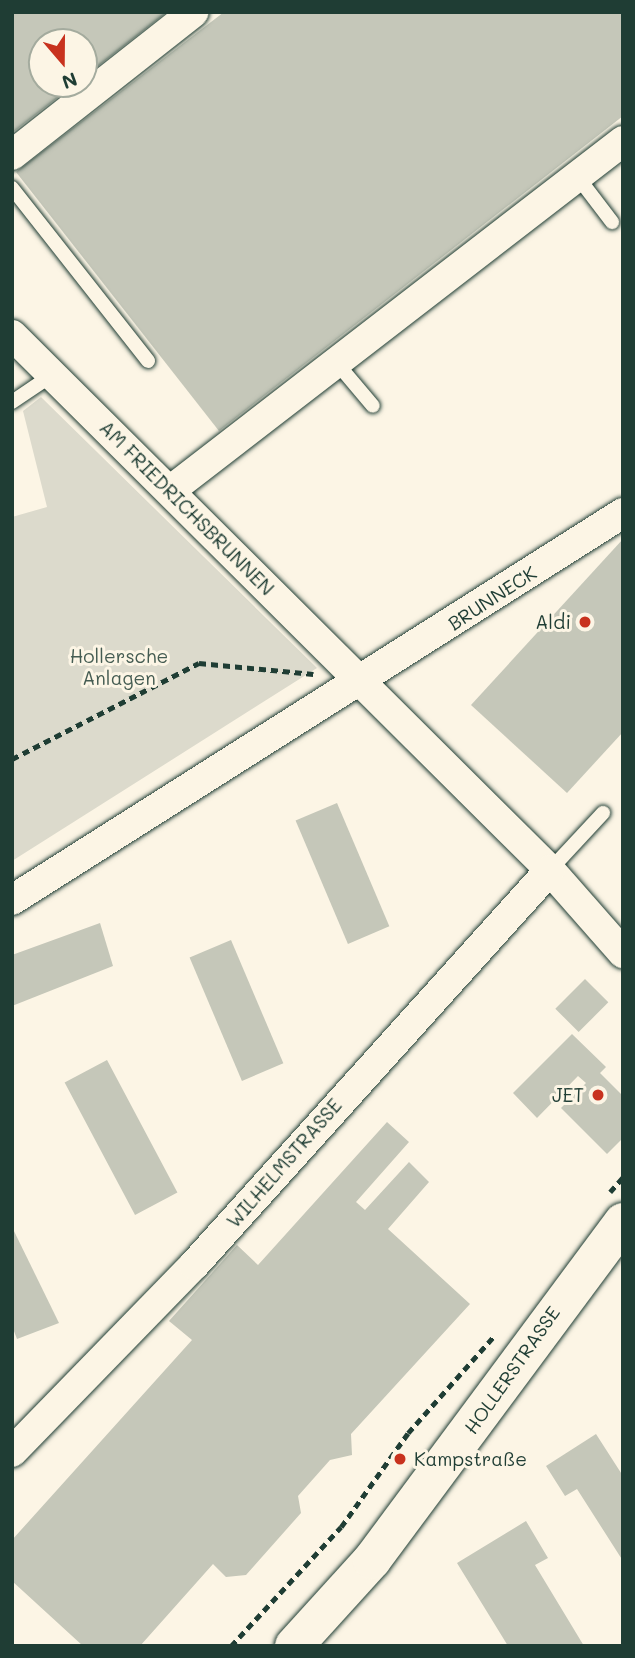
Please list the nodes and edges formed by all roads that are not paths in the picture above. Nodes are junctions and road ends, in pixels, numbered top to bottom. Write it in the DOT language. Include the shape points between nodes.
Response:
graph roads {
  1 [pos="194,12"];
  2 [pos="623,141"];
  3 [pos="12,155"];
  4 [pos="577,176"];
  5 [pos="12,188"];
  6 [pos="612,222"];
  7 [pos="12,335"];
  8 [pos="148,361"];
  9 [pos="336,362"];
  10 [pos="52,375"];
  11 [pos="12,402"];
  12 [pos="373,406"];
  13 [pos="171,490"];
  14 [pos="623,513"];
  15 [pos="362,683"];
  16 [pos="603,813"];
  17 [pos="550,870"];
  18 [pos="12,900"];
  19 [pos="623,953"];
  20 [pos="615,1209"];
  21 [pos="12,1452"];
  22 [pos="294,1646"];
  1 -- 3 [label="street"];
  2 -- 4 [label="street"];
  4 -- 6 [label="lane"];
  4 -- 9 [label="street"];
  5 -- 8 [label="lane"];
  7 -- 10 [label="street, AM FRIEDRICHSBRUNNEN"];
  9 -- 12 [label="lane"];
  9 -- 13 [label="street"];
  10 -- 11 [label="lane"];
  10 -- 13 [label="street, AM FRIEDRICHSBRUNNEN"];
  13 -- 15 [label="street, AM FRIEDRICHSBRUNNEN"];
  14 -- 15 [label="street, BRUNNECK"];
  15 -- 17 [label="street, AM FRIEDRICHSBRUNNEN"];
  15 -- 18 [label="street"];
  16 -- 17 [label="lane"];
  17 -- 19 [label="street, AM FRIEDRICHSBRUNNEN"];
  17 -- 21 [label="street, WILHELMSTRASSE" via="194,1265"];
  20 -- 22 [label="main road, HOLLERSTRASSE" via="372,1559"];
}
